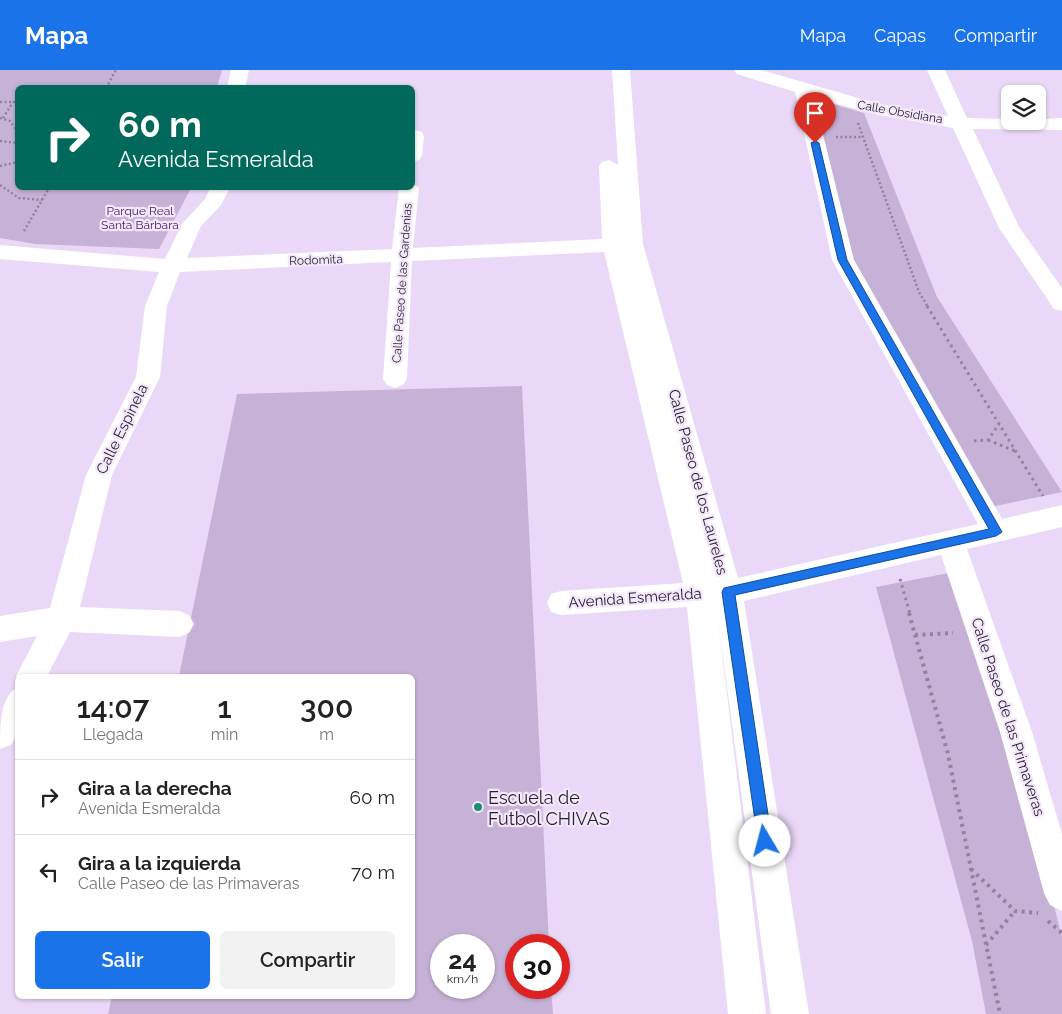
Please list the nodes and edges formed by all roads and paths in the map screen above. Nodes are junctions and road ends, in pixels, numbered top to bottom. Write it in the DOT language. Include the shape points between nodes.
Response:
graph roads {
  1 [pos="116,70"];
  2 [pos="240,70"];
  3 [pos="604,70"];
  4 [pos="621,70"];
  5 [pos="743,70"];
  6 [pos="936,70"];
  7 [pos="775,75"];
  8 [pos="108,85"];
  9 [pos="237,85"];
  10 [pos="802,90"];
  11 [pos="0,102"];
  12 [pos="13,102"];
  13 [pos="850,103"];
  14 [pos="1,118"];
  15 [pos="963,124"];
  16 [pos="1062,124"];
  17 [pos="15,128"];
  18 [pos="828,137"];
  19 [pos="862,137"];
  20 [pos="0,142"];
  21 [pos="15,143"];
  22 [pos="15,163"];
  23 [pos="0,166"];
  24 [pos="0,184"];
  25 [pos="47,190"];
  26 [pos="219,190"];
  27 [pos="409,190"];
  28 [pos="42,200"];
  29 [pos="24,232"];
  30 [pos="623,244"];
  31 [pos="0,252"];
  32 [pos="402,256"];
  33 [pos="172,266"];
  34 [pos="1062,304"];
  35 [pos="395,379"];
  36 [pos="999,424"];
  37 [pos="988,440"];
  38 [pos="971,442"];
  39 [pos="1016,451"];
  40 [pos="1059,517"];
  41 [pos="996,532"];
  42 [pos="951,542"];
  43 [pos="893,555"];
  44 [pos="728,592"];
  45 [pos="700,594"];
  46 [pos="560,603"];
  47 [pos="62,619"];
  48 [pos="180,624"];
  49 [pos="0,629"];
  50 [pos="961,633"];
  51 [pos="915,635"];
  52 [pos="32,674"];
  53 [pos="15,706"];
  54 [pos="0,734"];
  55 [pos="971,869"];
  56 [pos="1053,903"];
  57 [pos="1015,911"];
  58 [pos="986,945"];
  59 [pos="747,1014"];
  60 [pos="790,1014"];
  61 [pos="1000,1014"];
  1 -- 8 [label="path"];
  2 -- 9 [label="street"];
  3 -- 30 [label="street, Calle Paseo de los Laureles"];
  4 -- 30 [label="street, Calle Paseo de los Laureles"];
  5 -- 7 [label="street, Calle Obsidiana"];
  6 -- 15 [label="street"];
  7 -- 10 [label="street, Calle Obsidiana"];
  10 -- 13 [label="street, Calle Obsidiana"];
  10 -- 41 [label="street" via="843,260"];
  11 -- 12 [label="path"];
  12 -- 14 [label="path"];
  13 -- 15 [label="street, Calle Obsidiana"];
  13 -- 19 [label="path"];
  14 -- 17 [label="path" via="10,121"];
  15 -- 16 [label="street, Calle Obsidiana"];
  15 -- 34 [label="street" via="1009,228"];
  18 -- 19 [label="path"];
  19 -- 36 [label="path" via="919,292"];
  20 -- 21 [label="path"];
  22 -- 23 [label="path"];
  24 -- 28 [label="path" via="18,199"];
  25 -- 28 [label="path"];
  26 -- 33 [label="street, Calle Espinela" via="214,201 192,224"];
  27 -- 32 [label="street, Calle Paseo de las Gardenias"];
  28 -- 29 [label="path"];
  30 -- 32 [label="street, Rodomita"];
  30 -- 44 [label="street, Calle Paseo de los Laureles"];
  30 -- 45 [label="street, Calle Paseo de los Laureles"];
  31 -- 33 [label="street, Rodomita"];
  32 -- 33 [label="street, Rodomita"];
  32 -- 35 [label="street, Calle Paseo de las Gardenias"];
  33 -- 47 [label="street, Calle Espinela" via="156,306 148,378 99,474"];
  36 -- 37 [label="path"];
  36 -- 39 [label="path"];
  37 -- 38 [label="path"];
  37 -- 39 [label="path"];
  39 -- 40 [label="path"];
  40 -- 41 [label="street, Avenida Esmeralda"];
  41 -- 42 [label="street, Avenida Esmeralda"];
  42 -- 43 [label="street, Avenida Esmeralda"];
  42 -- 56 [label="street, Calle Paseo de las Primaveras" via="1016,732"];
  43 -- 44 [label="street, Avenida Esmeralda"];
  43 -- 51 [label="path"];
  44 -- 45 [label="street, Avenida Esmeralda"];
  44 -- 60 [label="street, Calle Paseo de los Laureles"];
  45 -- 46 [label="street, Avenida Esmeralda"];
  45 -- 59 [label="street, Calle Paseo de los Laureles"];
  47 -- 48 [label="street"];
  47 -- 49 [label="street"];
  47 -- 52 [label="street, Calle Espinela"];
  50 -- 51 [label="path"];
  51 -- 55 [label="path" via="948,754"];
  53 -- 54 [label="street"];
  55 -- 57 [label="path"];
  55 -- 58 [label="path"];
  56 -- 57 [label="path"];
  57 -- 58 [label="path"];
  58 -- 61 [label="path"];
}
